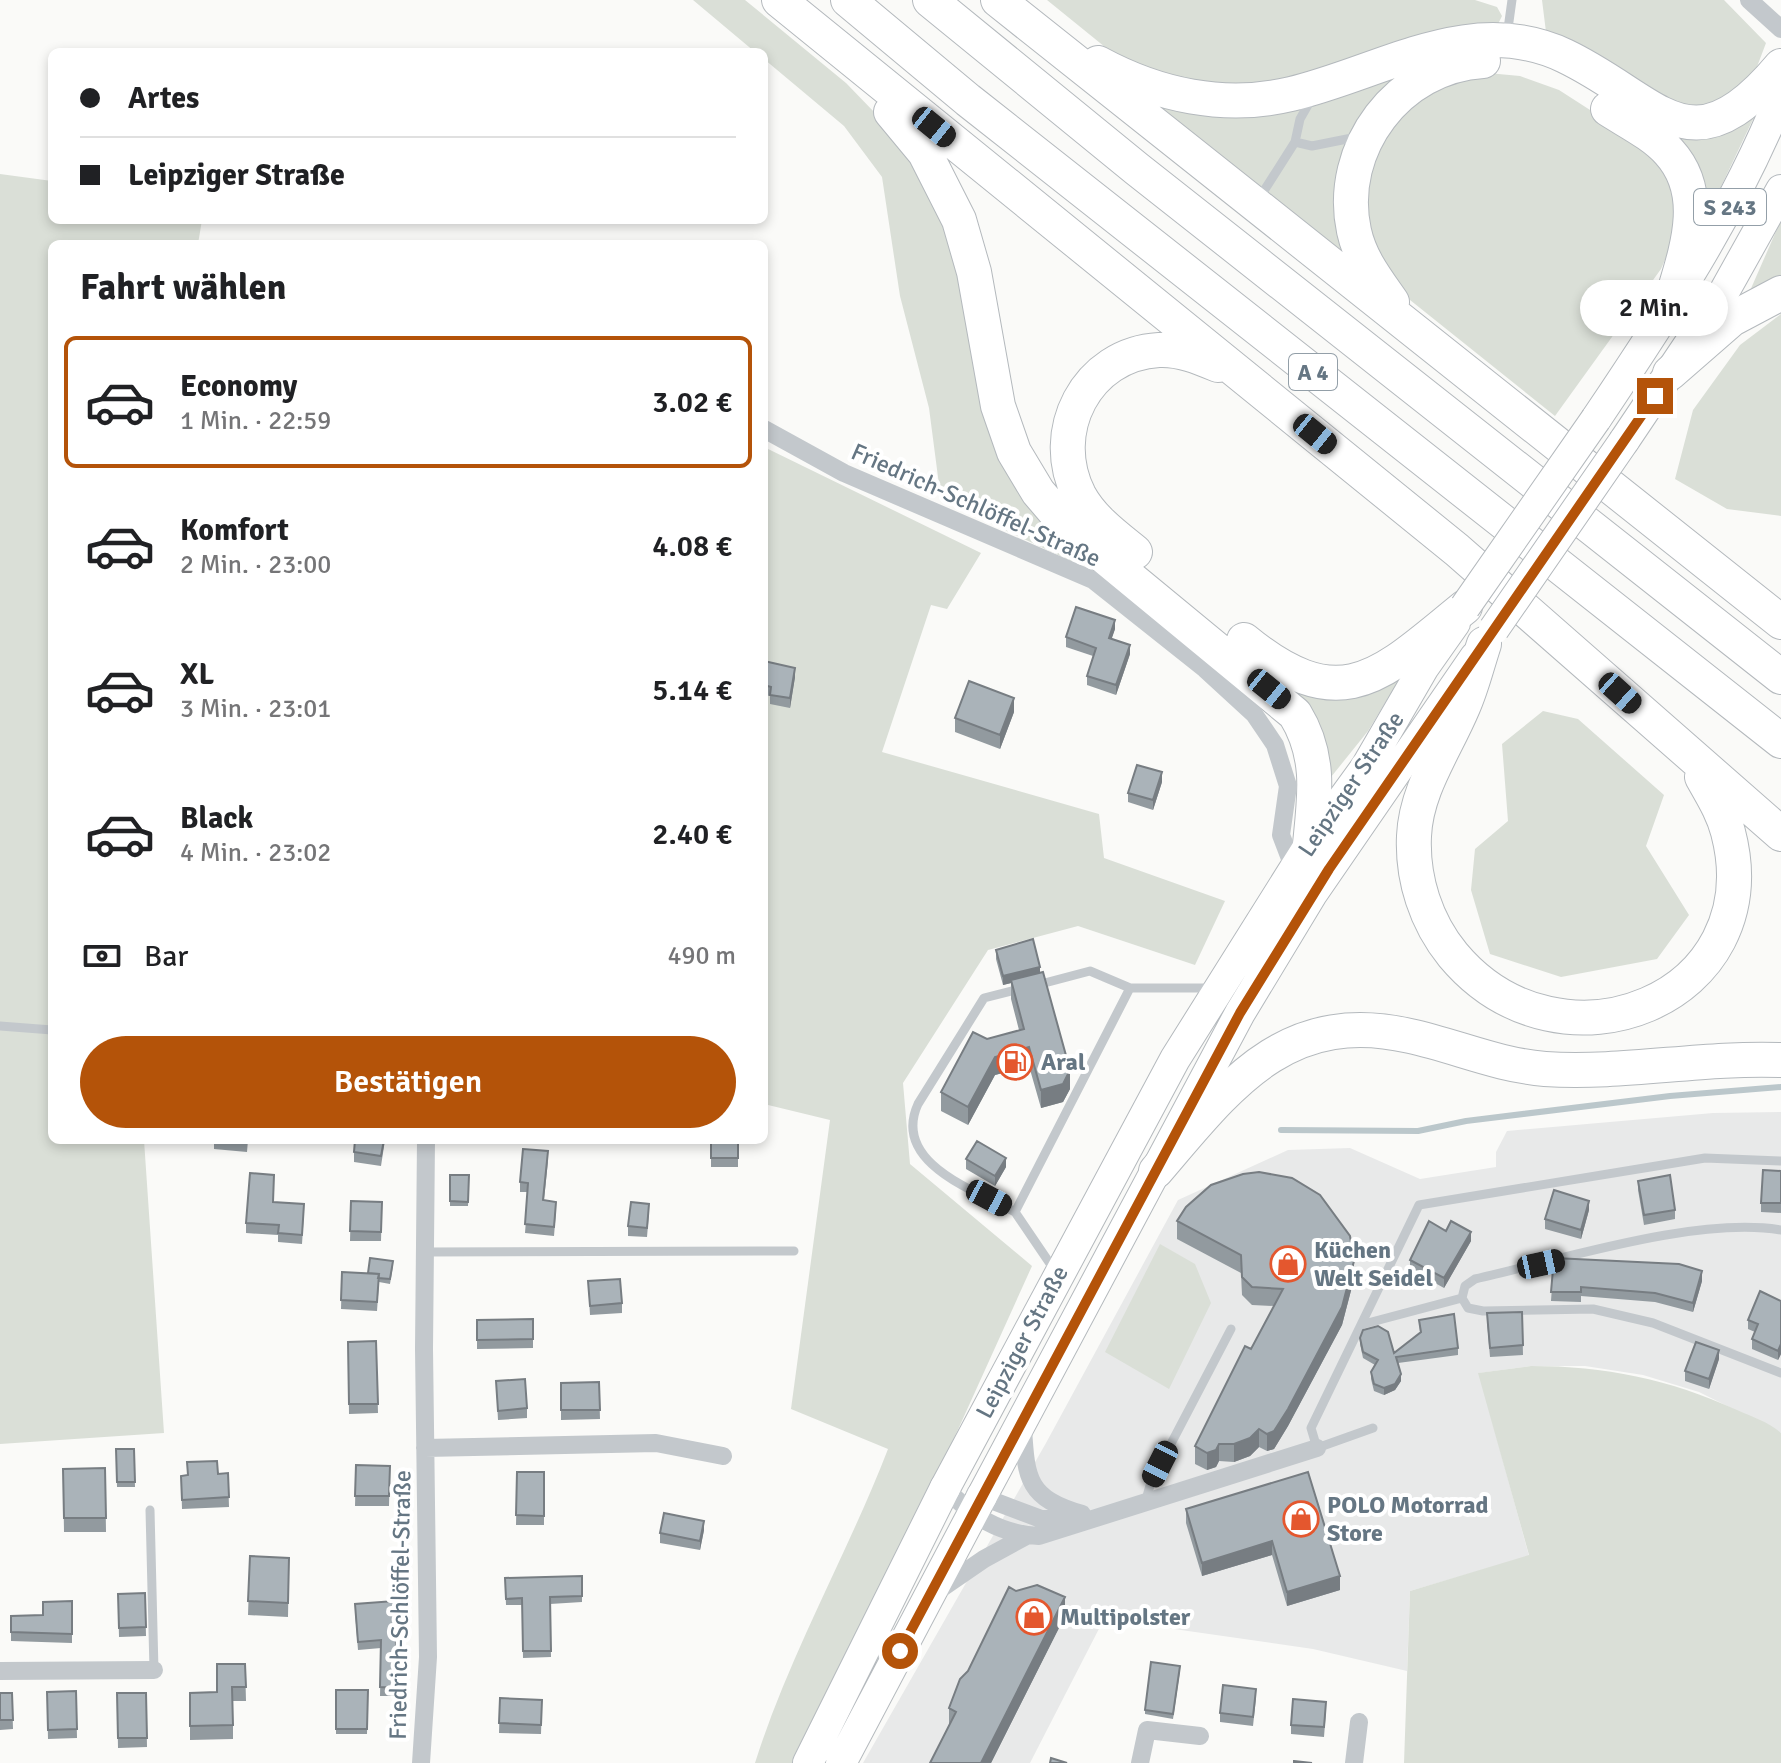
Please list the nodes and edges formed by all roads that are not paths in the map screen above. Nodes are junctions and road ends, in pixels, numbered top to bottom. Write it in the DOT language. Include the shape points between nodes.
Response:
graph roads {
  1 [pos="779,0"];
  2 [pos="848,0"];
  3 [pos="930,0"];
  4 [pos="998,0"];
  5 [pos="1512,0"];
  6 [pos="1749,0"];
  7 [pos="1031,26"];
  8 [pos="1781,29"];
  9 [pos="1506,40"];
  10 [pos="839,51"];
  11 [pos="1781,66"];
  12 [pos="1319,86"];
  13 [pos="1781,95"];
  14 [pos="1368,134"];
  15 [pos="1295,142"];
  16 [pos="1781,190"];
  17 [pos="1254,206"];
  18 [pos="1781,293"];
  19 [pos="1668,313"];
  20 [pos="1410,328"];
  21 [pos="1670,373"];
  22 [pos="1244,376"];
  23 [pos="768,431"];
  24 [pos="1465,607"];
  25 [pos="1781,622"];
  26 [pos="1489,636"];
  27 [pos="1781,677"];
  28 [pos="1781,741"];
  29 [pos="1687,753"];
  30 [pos="1781,834"];
  31 [pos="1302,856"];
  32 [pos="1130,988"];
  33 [pos="1216,988"];
  34 [pos="0,1026"];
  35 [pos="48,1030"];
  36 [pos="1781,1060"];
  37 [pos="426,1144"];
  38 [pos="1781,1161"];
  39 [pos="1156,1171"];
  40 [pos="1015,1212"];
  41 [pos="1781,1230"];
  42 [pos="794,1251"];
  43 [pos="425,1252"];
  44 [pos="1058,1274"];
  45 [pos="1462,1298"];
  46 [pos="1364,1324"];
  47 [pos="1231,1329"];
  48 [pos="1781,1373"];
  49 [pos="1022,1419"];
  50 [pos="1373,1428"];
  51 [pos="425,1448"];
  52 [pos="1317,1448"];
  53 [pos="723,1456"];
  54 [pos="945,1488"];
  55 [pos="1145,1503"];
  56 [pos="977,1506"];
  57 [pos="150,1510"];
  58 [pos="1096,1519"];
  59 [pos="1028,1535"];
  60 [pos="930,1596"];
  61 [pos="154,1670"];
  62 [pos="0,1671"];
  63 [pos="1359,1722"];
  64 [pos="1200,1736"];
  65 [pos="421,1763"];
  66 [pos="808,1763"];
  67 [pos="841,1763"];
  68 [pos="1140,1763"];
  69 [pos="1354,1763"];
  1 -- 10 [label="highway"];
  2 -- 28 [label="highway, A 4"];
  3 -- 27 [label="highway, A 4"];
  4 -- 7 [label="highway"];
  5 -- 9 [label="lane"];
  6 -- 8 [label="street"];
  7 -- 12 [label="highway" via="1138,83 1190,97 1262,99"];
  7 -- 17 [label="highway"];
  9 -- 11 [label="highway" via="1564,56 1658,113 1684,121 1735,112 1755,98"];
  9 -- 12 [label="highway" via="1450,44"];
  10 -- 22 [label="highway"];
  10 -- 31 [label="highway" via="913,136 949,196 974,272 998,406 1025,473 1067,526 1295,714 1315,762"];
  12 -- 15 [label="lane" via="1300,119"];
  13 -- 19 [label="main road, Leipziger Straße / S 243" via="1726,215"];
  14 -- 15 [label="lane" via="1312,146"];
  14 -- 19 [label="highway" via="1400,95 1452,67 1504,61 1555,75 1658,142 1684,176 1692,217"];
  14 -- 20 [label="highway" via="1353,179 1354,231 1366,265"];
  15 -- 17 [label="lane"];
  16 -- 21 [label="main road, Leipziger Straße / S 243" via="1724,292"];
  17 -- 20 [label="highway"];
  18 -- 21 [label="highway" via="1732,319"];
  19 -- 24 [label="main road, Leipziger Straße, bridge"];
  20 -- 25 [label="highway"];
  21 -- 26 [label="main road, Leipziger Straße, bridge"];
  22 -- 24 [label="highway" via="1194,355 1160,350 1127,357 1098,374 1075,408 1067,447 1078,493 1096,519 1267,659 1311,681 1346,683 1380,672"];
  22 -- 29 [label="highway" via="1457,550"];
  23 -- 31 [label="street, Friedrich-Schlöffel-Straße" via="844,473 1093,580 1205,669 1254,714 1275,745 1288,786 1281,835"];
  24 -- 31 [label="main road, Leipziger Straße" via="1366,767"];
  26 -- 29 [label="highway" via="1464,706 1421,796 1414,856 1421,896 1437,933 1469,973 1511,1002 1569,1019 1609,1018 1663,998 1705,958 1729,906 1733,858 1722,812"];
  26 -- 39 [label="main road, Leipziger Straße" via="1312,894 1240,1013"];
  29 -- 30 [label="highway"];
  31 -- 33 [label="main road, Leipziger Straße"];
  32 -- 33 [label="lane"];
  32 -- 40 [label="lane"];
  32 -- 40 [label="lane" via="1090,971 984,998 918,1104 913,1137 926,1159"];
  33 -- 44 [label="main road, Leipziger Straße"];
  34 -- 35 [label="lane"];
  36 -- 39 [label="highway" via="1548,1069 1478,1058 1392,1032 1326,1034 1282,1049 1243,1074"];
  37 -- 43 [label="street, Friedrich-Schlöffel-Straße"];
  38 -- 46 [label="lane" via="1705,1158 1419,1205"];
  39 -- 49 [label="main road, Leipziger Straße"];
  40 -- 44 [label="lane"];
  41 -- 45 [label="lane" via="1666,1236 1475,1279 1465,1286"];
  42 -- 43 [label="lane"];
  43 -- 51 [label="street, Friedrich-Schlöffel-Straße"];
  44 -- 54 [label="main road, Leipziger Straße"];
  45 -- 46 [label="lane"];
  45 -- 48 [label="lane" via="1468,1308 1483,1311 1593,1309 1653,1323"];
  46 -- 52 [label="lane" via="1311,1428"];
  47 -- 55 [label="lane"];
  49 -- 56 [label="main road, Leipziger Straße"];
  49 -- 58 [label="street" via="1028,1475 1038,1494 1050,1504"];
  50 -- 52 [label="lane"];
  51 -- 53 [label="street, Friedrich-Schlöffel-Straße" via="656,1443"];
  51 -- 65 [label="street, Friedrich-Schlöffel-Straße" via="428,1657"];
  52 -- 55 [label="street"];
  54 -- 56 [label="street"];
  54 -- 66 [label="main road, Leipziger Straße"];
  55 -- 58 [label="street"];
  56 -- 58 [label="street" via="1041,1519"];
  56 -- 59 [label="street"];
  56 -- 60 [label="main road, Leipziger Straße"];
  57 -- 61 [label="lane"];
  58 -- 59 [label="street"];
  59 -- 60 [label="street"];
  60 -- 67 [label="main road, Leipziger Straße"];
  61 -- 62 [label="street"];
  63 -- 69 [label="street"];
  64 -- 68 [label="street" via="1147,1730"];
}
